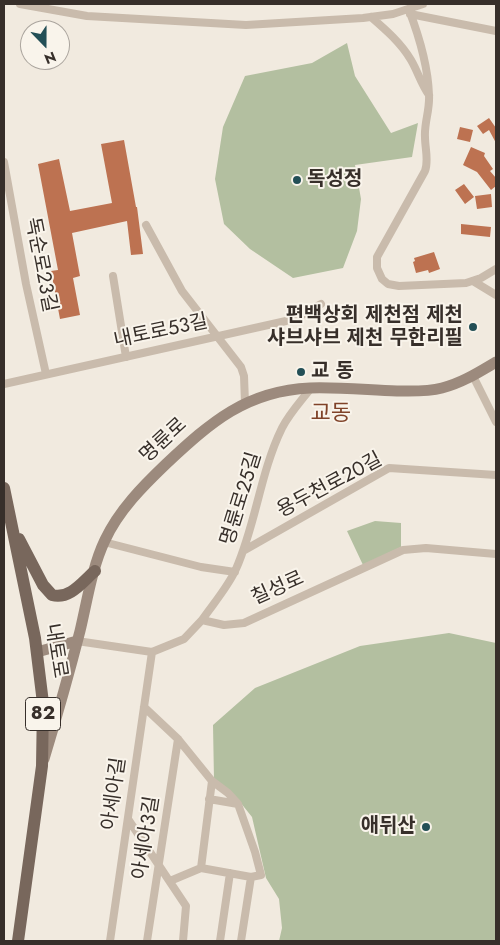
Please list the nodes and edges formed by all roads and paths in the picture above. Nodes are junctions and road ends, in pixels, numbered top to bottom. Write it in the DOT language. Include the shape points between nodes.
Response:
graph roads {
  1 [pos="20,4"];
  2 [pos="423,4"];
  3 [pos="410,12"];
  4 [pos="371,17"];
  5 [pos="496,31"];
  6 [pos="429,95"];
  7 [pos="4,162"];
  8 [pos="146,225"];
  9 [pos="496,269"];
  10 [pos="113,276"];
  11 [pos="473,281"];
  12 [pos="496,295"];
  13 [pos="321,304"];
  14 [pos="217,337"];
  15 [pos="126,357"];
  16 [pos="496,362"];
  17 [pos="46,374"];
  18 [pos="473,376"];
  19 [pos="4,384"];
  20 [pos="311,388"];
  21 [pos="245,403"];
  22 [pos="496,422"];
  23 [pos="496,475"];
  24 [pos="4,488"];
  25 [pos="11,525"];
  26 [pos="104,542"];
  27 [pos="243,551"];
  28 [pos="495,552"];
  29 [pos="95,571"];
  30 [pos="234,572"];
  31 [pos="202,620"];
  32 [pos="78,641"];
  33 [pos="37,652"];
  34 [pos="152,652"];
  35 [pos="144,707"];
  36 [pos="178,739"];
  37 [pos="42,766"];
  38 [pos="212,781"];
  39 [pos="209,799"];
  40 [pos="238,804"];
  41 [pos="128,819"];
  42 [pos="160,865"];
  43 [pos="201,868"];
  44 [pos="230,872"];
  45 [pos="251,877"];
  46 [pos="170,881"];
  47 [pos="18,941"];
  48 [pos="110,941"];
  49 [pos="147,941"];
  50 [pos="183,941"];
  51 [pos="220,941"];
  52 [pos="242,941"];
  1 -- 4 [label="street" via="87,16 246,25"];
  2 -- 3 [label="street"];
  3 -- 4 [label="street"];
  3 -- 5 [label="street"];
  3 -- 6 [label="street"];
  4 -- 6 [label="street" via="398,41"];
  6 -- 11 [label="street" via="425,171 377,257 377,268 385,282 399,286"];
  7 -- 17 [label="street, 독순로23길"];
  8 -- 14 [label="street" via="178,284"];
  9 -- 11 [label="street"];
  10 -- 15 [label="street"];
  11 -- 12 [label="street"];
  13 -- 14 [label="street, 내토로53길" via="291,320"];
  14 -- 15 [label="street, 내토로53길"];
  14 -- 21 [label="street" via="242,367"];
  15 -- 17 [label="street, 내토로53길"];
  16 -- 18 [label="street, 명륜로"];
  17 -- 19 [label="street, 내토로53길"];
  18 -- 20 [label="street, 명륜로" via="441,389 420,392"];
  18 -- 22 [label="street"];
  20 -- 21 [label="street, 명륜로"];
  20 -- 27 [label="street, 명륜로25길" via="282,427 264,475"];
  21 -- 26 [label="street, 명륜로" via="204,429 146,483 120,515"];
  23 -- 27 [label="street, 용두천로20길" via="389,468"];
  24 -- 25 [label="main road, 내토로 / 82"];
  25 -- 29 [label="main road" via="43,585 52,595 64,596"];
  25 -- 33 [label="main road, 내토로 / 82"];
  26 -- 29 [label="street, 명륜로"];
  26 -- 30 [label="street" via="201,567"];
  27 -- 30 [label="street, 명륜로25길"];
  28 -- 31 [label="street, 칠성로" via="403,550 244,622 224,625"];
  29 -- 32 [label="street, 명륜로"];
  30 -- 31 [label="street, 명륜로25길"];
  31 -- 34 [label="street" via="184,639"];
  32 -- 33 [label="street"];
  32 -- 34 [label="street"];
  32 -- 37 [label="street, 명륜로"];
  33 -- 37 [label="main road, 내토로 / 82" via="43,703"];
  34 -- 35 [label="street, 아세아길"];
  35 -- 36 [label="street"];
  35 -- 41 [label="street, 아세아길"];
  36 -- 38 [label="street"];
  36 -- 42 [label="street, 아세아3길"];
  37 -- 47 [label="main road, 내토로 / 82"];
  38 -- 39 [label="street"];
  38 -- 40 [label="street"];
  39 -- 40 [label="street"];
  39 -- 43 [label="street"];
  40 -- 45 [label="street" via="260,875"];
  41 -- 42 [label="street"];
  41 -- 48 [label="street, 아세아길"];
  42 -- 46 [label="street"];
  42 -- 49 [label="street, 아세아3길"];
  43 -- 44 [label="street"];
  43 -- 46 [label="street"];
  44 -- 45 [label="street"];
  44 -- 51 [label="street"];
  45 -- 52 [label="street"];
  46 -- 50 [label="street" via="187,909"];
}
